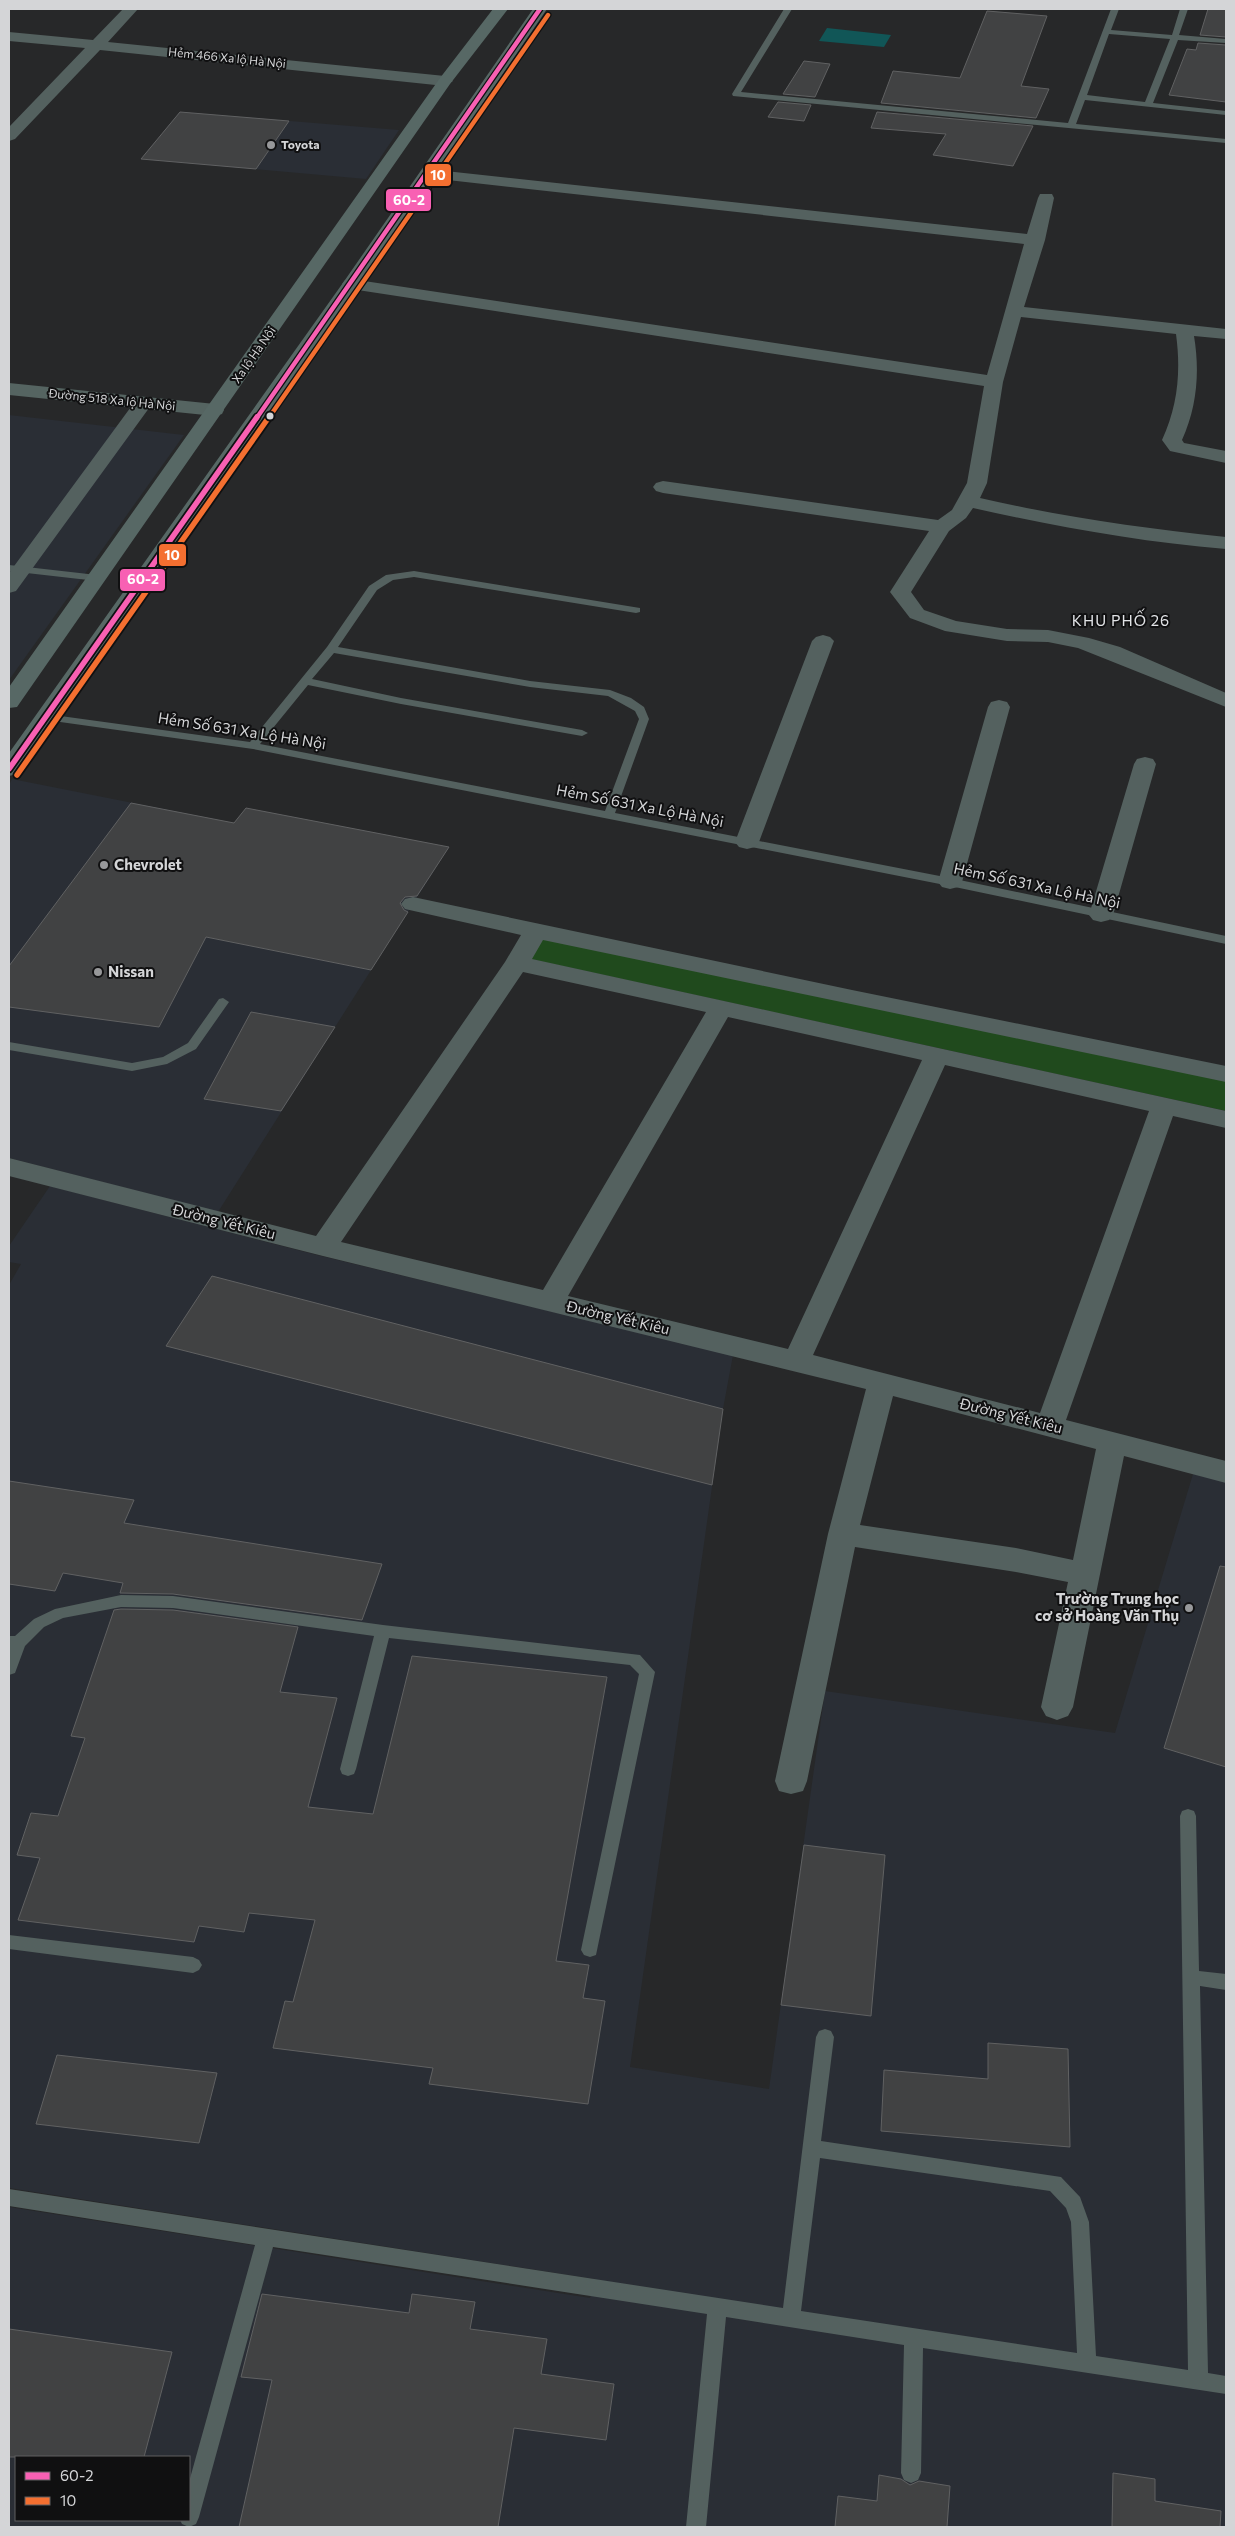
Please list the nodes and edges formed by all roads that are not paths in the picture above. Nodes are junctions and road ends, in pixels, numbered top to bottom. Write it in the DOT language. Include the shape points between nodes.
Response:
graph roads {
  1 [pos="131,9"];
  2 [pos="501,9"];
  3 [pos="540,9"];
  4 [pos="788,9"];
  5 [pos="1115,9"];
  6 [pos="1184,9"];
  7 [pos="1107,32"];
  8 [pos="9,36"];
  9 [pos="1176,37"];
  10 [pos="1226,41"];
  11 [pos="96,44"];
  12 [pos="445,82"];
  13 [pos="1082,98"];
  14 [pos="1148,105"];
  15 [pos="1226,114"];
  16 [pos="1071,126"];
  17 [pos="9,136"];
  18 [pos="1226,141"];
  19 [pos="427,174"];
  20 [pos="1046,198"];
  21 [pos="1036,240"];
  22 [pos="351,284"];
  23 [pos="1016,312"];
  24 [pos="1184,330"];
  25 [pos="1226,334"];
  26 [pos="994,382"];
  27 [pos="9,389"];
  28 [pos="143,404"];
  29 [pos="215,410"];
  30 [pos="1226,457"];
  31 [pos="663,487"];
  32 [pos="968,502"];
  33 [pos="942,528"];
  34 [pos="1226,543"];
  35 [pos="16,568"];
  36 [pos="97,578"];
  37 [pos="9,586"];
  38 [pos="636,610"];
  39 [pos="823,641"];
  40 [pos="331,649"];
  41 [pos="306,681"];
  42 [pos="1226,701"];
  43 [pos="9,702"];
  44 [pos="999,707"];
  45 [pos="46,717"];
  46 [pos="582,733"];
  47 [pos="253,746"];
  48 [pos="1144,764"];
  49 [pos="9,769"];
  50 [pos="609,815"];
  51 [pos="747,842"];
  52 [pos="950,882"];
  53 [pos="413,904"];
  54 [pos="1100,915"];
  55 [pos="536,930"];
  56 [pos="1226,940"];
  57 [pos="517,963"];
  58 [pos="223,1002"];
  59 [pos="721,1008"];
  60 [pos="9,1046"];
  61 [pos="936,1056"];
  62 [pos="1226,1074"];
  63 [pos="1164,1105"];
  64 [pos="1226,1119"];
  65 [pos="9,1167"];
  66 [pos="323,1248"];
  67 [pos="550,1303"];
  68 [pos="796,1361"];
  69 [pos="882,1383"];
  70 [pos="1050,1425"];
  71 [pos="1112,1443"];
  72 [pos="1226,1472"];
  73 [pos="843,1534"];
  74 [pos="1085,1574"];
  75 [pos="383,1631"];
  76 [pos="13,1643"];
  77 [pos="9,1669"];
  78 [pos="1057,1708"];
  79 [pos="348,1769"];
  80 [pos="792,1782"];
  81 [pos="1188,1816"];
  82 [pos="9,1942"];
  83 [pos="590,1950"];
  84 [pos="192,1965"];
  85 [pos="1191,1977"];
  86 [pos="1226,1982"];
  87 [pos="825,2037"];
  88 [pos="811,2148"];
  89 [pos="9,2198"];
  90 [pos="266,2238"];
  91 [pos="717,2307"];
  92 [pos="791,2318"];
  93 [pos="914,2338"];
  94 [pos="1087,2364"];
  95 [pos="1198,2381"];
  96 [pos="1226,2385"];
  97 [pos="911,2473"];
  98 [pos="190,2511"];
  99 [pos="696,2527"];
  1 -- 11 [label="street"];
  2 -- 12 [label="highway, Xa lộ Hà Nội"];
  3 -- 19 [label="highway"];
  4 -- 16 [label="lane" via="736,94"];
  5 -- 7 [label="lane"];
  6 -- 9 [label="lane"];
  7 -- 9 [label="lane"];
  7 -- 13 [label="lane"];
  8 -- 11 [label="street, Hẻm 466 Xa lộ Hà Nội"];
  9 -- 10 [label="lane"];
  9 -- 14 [label="lane"];
  11 -- 12 [label="street, Hẻm 466 Xa lộ Hà Nội"];
  11 -- 17 [label="street"];
  12 -- 29 [label="highway, Xa lộ Hà Nội"];
  13 -- 14 [label="lane"];
  13 -- 16 [label="lane"];
  14 -- 15 [label="lane"];
  16 -- 18 [label="lane"];
  19 -- 21 [label="street"];
  19 -- 22 [label="highway"];
  20 -- 21 [label="street"];
  21 -- 23 [label="street"];
  22 -- 26 [label="street"];
  22 -- 45 [label="highway"];
  23 -- 24 [label="street"];
  23 -- 26 [label="street"];
  24 -- 25 [label="street"];
  24 -- 30 [label="street" via="1189,354 1185,397 1179,426 1172,440 1177,447"];
  26 -- 32 [label="street" via="977,482"];
  27 -- 28 [label="street, Đường 518 Xa lộ Hà Nội"];
  28 -- 29 [label="street, Đường 518 Xa lộ Hà Nội"];
  28 -- 35 [label="street"];
  29 -- 36 [label="highway, Xa lộ Hà Nội"];
  31 -- 33 [label="street"];
  32 -- 33 [label="street"];
  32 -- 34 [label="street" via="1123,532"];
  33 -- 42 [label="street" via="900,592 917,614 952,627 1082,642"];
  35 -- 36 [label="lane"];
  35 -- 37 [label="street"];
  36 -- 43 [label="highway, Xa lộ Hà Nội"];
  38 -- 40 [label="lane" via="414,574 390,577 373,588"];
  39 -- 51 [label="street"];
  40 -- 41 [label="lane"];
  40 -- 50 [label="lane" via="530,684 610,693 627,700 640,709 644,718"];
  41 -- 46 [label="lane"];
  41 -- 47 [label="lane"];
  44 -- 52 [label="street"];
  45 -- 47 [label="lane, Hẻm Số 631 Xa Lộ Hà Nội"];
  45 -- 49 [label="highway"];
  47 -- 50 [label="lane, Hẻm Số 631 Xa Lộ Hà Nội"];
  48 -- 54 [label="street"];
  50 -- 51 [label="lane, Hẻm Số 631 Xa Lộ Hà Nội"];
  51 -- 52 [label="lane, Hẻm Số 631 Xa Lộ Hà Nội"];
  52 -- 54 [label="lane, Hẻm Số 631 Xa Lộ Hà Nội"];
  53 -- 55 [label="street"];
  54 -- 56 [label="lane, Hẻm Số 631 Xa Lộ Hà Nội"];
  55 -- 57 [label="street"];
  55 -- 62 [label="street"];
  57 -- 59 [label="street"];
  57 -- 66 [label="street"];
  58 -- 60 [label="lane" via="192,1046 167,1060 132,1067"];
  59 -- 61 [label="street"];
  59 -- 67 [label="street"];
  61 -- 63 [label="street"];
  61 -- 68 [label="street"];
  63 -- 64 [label="street"];
  63 -- 70 [label="street"];
  65 -- 66 [label="street, Đường Yết Kiêu"];
  66 -- 67 [label="street, Đường Yết Kiêu"];
  67 -- 68 [label="street, Đường Yết Kiêu"];
  68 -- 69 [label="street, Đường Yết Kiêu"];
  69 -- 70 [label="street, Đường Yết Kiêu"];
  69 -- 73 [label="street"];
  70 -- 71 [label="street, Đường Yết Kiêu"];
  71 -- 72 [label="street, Đường Yết Kiêu"];
  71 -- 74 [label="street"];
  73 -- 74 [label="street" via="1016,1560"];
  73 -- 80 [label="street"];
  74 -- 78 [label="street"];
  75 -- 76 [label="lane" via="172,1602 121,1600 60,1613"];
  75 -- 79 [label="lane"];
  75 -- 83 [label="lane" via="634,1659 647,1672"];
  76 -- 77 [label="lane"];
  81 -- 85 [label="lane"];
  82 -- 84 [label="lane"];
  85 -- 86 [label="lane"];
  85 -- 95 [label="lane"];
  87 -- 88 [label="lane"];
  88 -- 92 [label="lane"];
  88 -- 94 [label="lane" via="1054,2183 1073,2203 1080,2222"];
  89 -- 90 [label="lane"];
  90 -- 91 [label="lane"];
  90 -- 98 [label="lane"];
  91 -- 92 [label="lane"];
  91 -- 99 [label="lane"];
  92 -- 93 [label="lane"];
  93 -- 94 [label="lane"];
  93 -- 97 [label="lane"];
  94 -- 95 [label="lane"];
  95 -- 96 [label="lane"];
}
